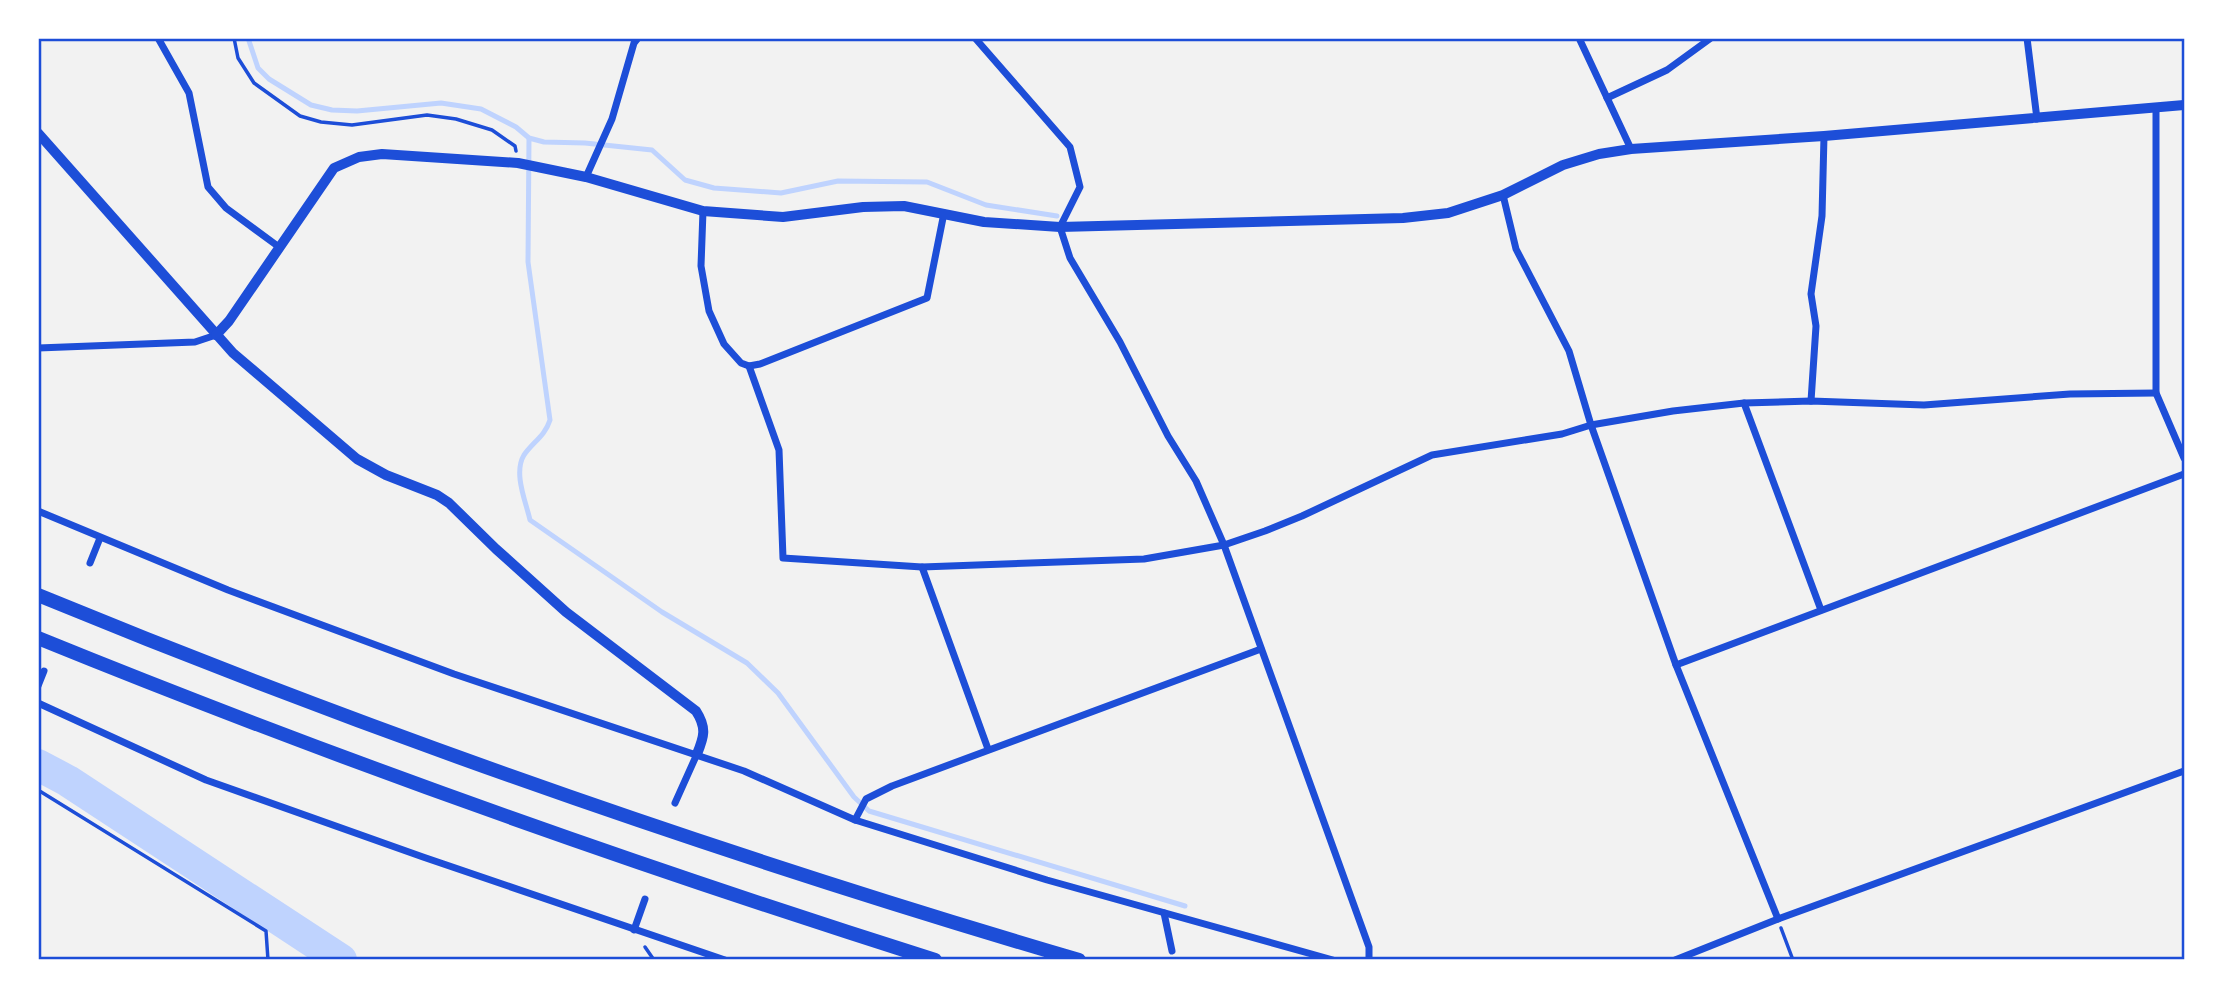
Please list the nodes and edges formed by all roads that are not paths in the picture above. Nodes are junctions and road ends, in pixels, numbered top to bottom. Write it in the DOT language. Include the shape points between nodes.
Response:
graph roads {
  1 [pos="158,38"];
  2 [pos="638,38"];
  3 [pos="975,38"];
  4 [pos="1579,38"];
  5 [pos="1711,38"];
  6 [pos="2026,38"];
  7 [pos="1607,99"];
  8 [pos="2185,104"];
  9 [pos="2156,107"];
  10 [pos="2037,119"];
  11 [pos="38,133"];
  12 [pos="1824,136"];
  13 [pos="1631,149"];
  14 [pos="586,177"];
  15 [pos="1503,195"];
  16 [pos="703,211"];
  17 [pos="944,213"];
  18 [pos="1060,227"];
  19 [pos="279,247"];
  20 [pos="216,335"];
  21 [pos="38,348"];
  22 [pos="749,366"];
  23 [pos="2156,393"];
  24 [pos="1811,401"];
  25 [pos="1744,402"];
  26 [pos="1591,425"];
  27 [pos="2185,458"];
  28 [pos="2185,474"];
  29 [pos="38,511"];
  30 [pos="100,538"];
  31 [pos="1224,545"];
  32 [pos="90,563"];
  33 [pos="922,568"];
  34 [pos="38,594"];
  35 [pos="1821,610"];
  36 [pos="38,638"];
  37 [pos="1261,649"];
  38 [pos="1676,665"];
  39 [pos="44,671"];
  40 [pos="38,686"];
  41 [pos="38,703"];
  42 [pos="988,749"];
  43 [pos="697,754"];
  44 [pos="2185,771"];
  45 [pos="675,803"];
  46 [pos="855,820"];
  47 [pos="645,899"];
  48 [pos="1164,913"];
  49 [pos="1778,919"];
  50 [pos="634,930"];
  51 [pos="1172,951"];
  52 [pos="725,960"];
  53 [pos="935,960"];
  54 [pos="1079,960"];
  55 [pos="1333,960"];
  56 [pos="1369,960"];
  57 [pos="1675,960"];
  1 -- 19 [label="street" via="189,93 208,187 226,208"];
  2 -- 14 [label="street" via="612,119"];
  3 -- 18 [label="street" via="1070,147 1080,187"];
  4 -- 7 [label="street"];
  5 -- 7 [label="street" via="1667,70"];
  6 -- 10 [label="street"];
  7 -- 13 [label="street"];
  8 -- 9 [label="street"];
  9 -- 10 [label="street"];
  9 -- 23 [label="street"];
  10 -- 12 [label="street"];
  11 -- 20 [label="street"];
  12 -- 13 [label="street"];
  12 -- 24 [label="street" via="1822,216 1811,294 1816,326"];
  13 -- 15 [label="street" via="1563,165"];
  14 -- 16 [label="street"];
  14 -- 19 [label="street" via="519,163 382,154 359,157 334,168"];
  15 -- 18 [label="street" via="1448,213 1403,218"];
  15 -- 26 [label="street" via="1516,249 1569,351"];
  16 -- 17 [label="street" via="783,217 904,206"];
  16 -- 22 [label="street" via="701,266 709,312 724,344"];
  17 -- 18 [label="street" via="984,222"];
  17 -- 22 [label="street" via="927,298"];
  18 -- 31 [label="street" via="1070,258 1196,481"];
  19 -- 20 [label="street"];
  20 -- 21 [label="street" via="195,342"];
  20 -- 43 [label="street" via="357,459 449,503 566,612 687,703 701,719 705,734"];
  22 -- 33 [label="street" via="779,450 783,558"];
  23 -- 24 [label="street" via="1924,405"];
  23 -- 27 [label="street"];
  24 -- 25 [label="street"];
  25 -- 26 [label="street"];
  25 -- 35 [label="street"];
  26 -- 31 [label="street" via="1432,455 1303,516"];
  26 -- 38 [label="street"];
  28 -- 35 [label="street"];
  29 -- 30 [label="street"];
  30 -- 32 [label="street"];
  30 -- 43 [label="street" via="454,674"];
  31 -- 33 [label="street" via="1144,559"];
  31 -- 37 [label="street"];
  33 -- 42 [label="street"];
  34 -- 54 [label="highway" via="363,723 599,807"];
  35 -- 38 [label="street"];
  36 -- 53 [label="highway" via="353,762 578,843"];
  37 -- 42 [label="street"];
  37 -- 56 [label="street" via="1369,947"];
  38 -- 49 [label="street"];
  39 -- 40 [label="street"];
  41 -- 50 [label="street" via="206,780"];
  42 -- 46 [label="street" via="866,799"];
  43 -- 45 [label="street"];
  43 -- 46 [label="street"];
  44 -- 49 [label="street"];
  46 -- 48 [label="street"];
  47 -- 50 [label="street"];
  48 -- 51 [label="street"];
  48 -- 55 [label="street"];
  49 -- 57 [label="street"];
  50 -- 52 [label="street"];
}
